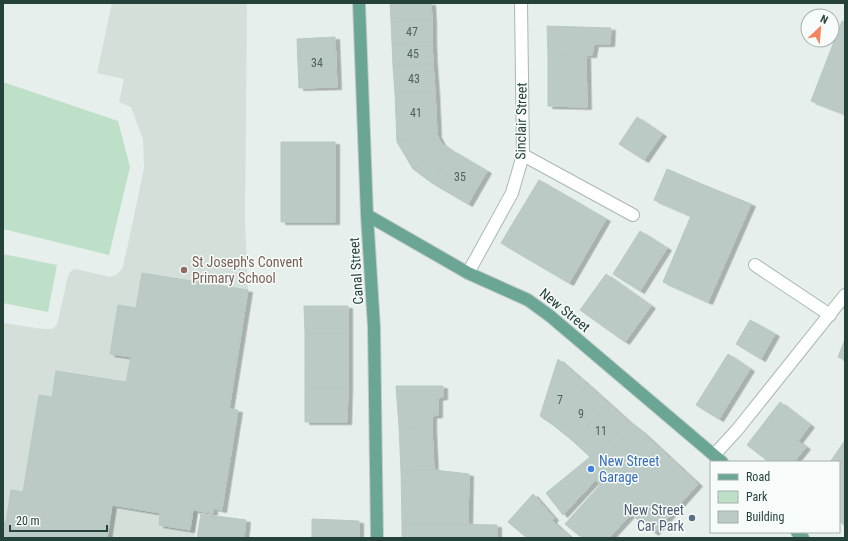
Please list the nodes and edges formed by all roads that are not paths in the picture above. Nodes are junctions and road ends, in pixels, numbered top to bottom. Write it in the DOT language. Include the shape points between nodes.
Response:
graph roads {
  1 [pos="359,3"];
  2 [pos="521,3"];
  3 [pos="523,155"];
  4 [pos="367,215"];
  5 [pos="633,215"];
  6 [pos="754,265"];
  7 [pos="468,273"];
  8 [pos="845,295"];
  9 [pos="830,315"];
  10 [pos="718,458"];
  11 [pos="377,538"];
  1 -- 4 [label="main road, Canal Street"];
  2 -- 3 [label="street, Sinclair Street"];
  3 -- 5 [label="street"];
  3 -- 7 [label="street, Sinclair Street" via="512,193"];
  4 -- 7 [label="main road, New Street"];
  4 -- 11 [label="main road, Canal Street" via="374,327"];
  6 -- 9 [label="street"];
  7 -- 10 [label="main road, New Street" via="534,304"];
  8 -- 9 [label="street"];
  9 -- 10 [label="street"];
}
